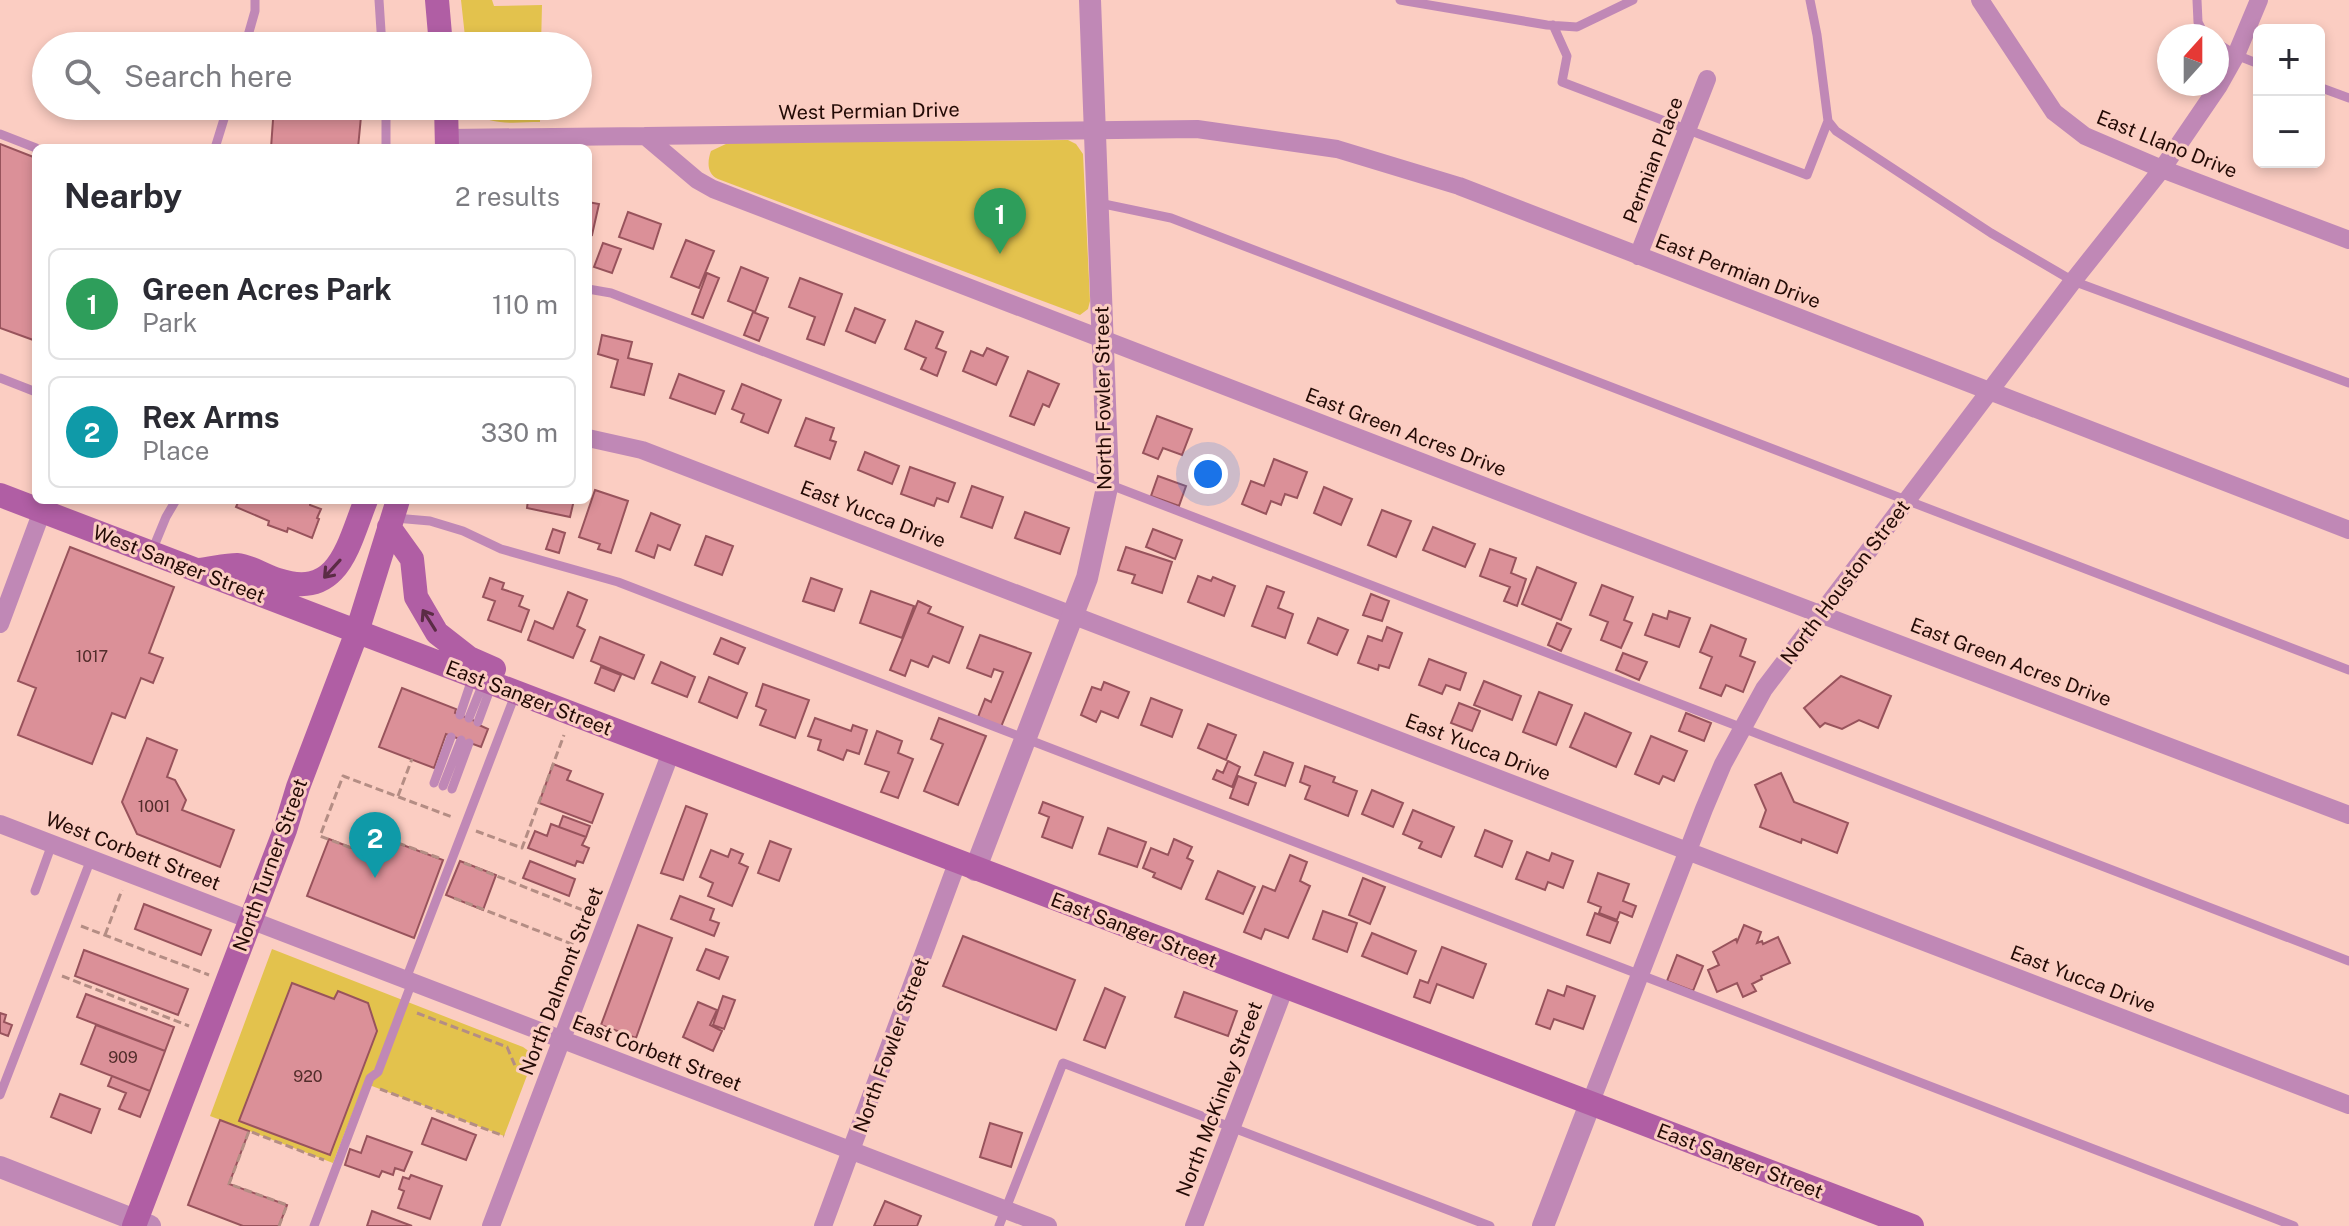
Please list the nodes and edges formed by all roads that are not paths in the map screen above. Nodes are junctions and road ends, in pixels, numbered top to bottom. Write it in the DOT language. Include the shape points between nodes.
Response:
graph roads {
  1 [pos="255,0"];
  2 [pos="379,0"];
  3 [pos="437,0"];
  4 [pos="1090,0"];
  5 [pos="1400,0"];
  6 [pos="1633,0"];
  7 [pos="1810,0"];
  8 [pos="1980,0"];
  9 [pos="2197,0"];
  10 [pos="2259,0"];
  11 [pos="2199,24"];
  12 [pos="1553,25"];
  13 [pos="249,32"];
  14 [pos="381,32"];
  15 [pos="440,32"];
  16 [pos="2229,51"];
  17 [pos="2236,55"];
  18 [pos="2253,62"];
  19 [pos="1707,79"];
  20 [pos="2325,89"];
  21 [pos="2349,98"];
  22 [pos="224,120"];
  23 [pos="386,120"];
  24 [pos="446,120"];
  25 [pos="1828,121"];
  26 [pos="1094,129"];
  27 [pos="1688,132"];
  28 [pos="0,134"];
  29 [pos="645,136"];
  30 [pos="447,143"];
  31 [pos="216,144"];
  32 [pos="386,144"];
  33 [pos="32,146"];
  34 [pos="2162,169"];
  35 [pos="1099,203"];
  36 [pos="2349,240"];
  37 [pos="1638,256"];
  38 [pos="2073,281"];
  39 [pos="592,290"];
  40 [pos="1103,339"];
  41 [pos="0,378"];
  42 [pos="2349,383"];
  43 [pos="32,390"];
  44 [pos="1989,392"];
  45 [pos="592,439"];
  46 [pos="1108,483"];
  47 [pos="0,495"];
  48 [pos="1905,502"];
  49 [pos="32,503"];
  50 [pos="174,504"];
  51 [pos="364,504"];
  52 [pos="44,506"];
  53 [pos="393,515"];
  54 [pos="2349,530"];
  55 [pos="150,554"];
  56 [pos="194,571"];
  57 [pos="1823,613"];
  58 [pos="1073,614"];
  59 [pos="0,624"];
  60 [pos="357,632"];
  61 [pos="2349,670"];
  62 [pos="483,680"];
  63 [pos="516,693"];
  64 [pos="1742,727"];
  65 [pos="1026,737"];
  66 [pos="637,739"];
  67 [pos="460,740"];
  68 [pos="671,752"];
  69 [pos="2349,815"];
  70 [pos="0,824"];
  71 [pos="52,844"];
  72 [pos="1688,851"];
  73 [pos="91,859"];
  74 [pos="966,866"];
  75 [pos="35,891"];
  76 [pos="251,920"];
  77 [pos="2349,961"];
  78 [pos="1640,974"];
  79 [pos="409,981"];
  80 [pos="1285,987"];
  81 [pos="562,1040"];
  82 [pos="0,1095"];
  83 [pos="1590,1104"];
  84 [pos="2349,1105"];
  85 [pos="1231,1128"];
  86 [pos="852,1151"];
  87 [pos="0,1167"];
  88 [pos="1002,1218"];
  89 [pos="140,1224"];
  90 [pos="1899,1224"];
  91 [pos="314,1226"];
  92 [pos="491,1226"];
  93 [pos="823,1226"];
  94 [pos="1048,1226"];
  95 [pos="1194,1226"];
  96 [pos="1490,1226"];
  97 [pos="1543,1226"];
  98 [pos="2294,1226"];
  1 -- 13 [label="lane"];
  2 -- 14 [label="lane"];
  3 -- 15 [label="main road"];
  4 -- 26 [label="street, North Fowler Street"];
  5 -- 12 [label="lane"];
  6 -- 12 [label="lane" via="1577,27"];
  7 -- 25 [label="lane"];
  8 -- 34 [label="street, East Llano Drive" via="2054,112 2085,136"];
  9 -- 11 [label="lane"];
  10 -- 17 [label="street, North Houston Street"];
  12 -- 27 [label="lane" via="1567,56 1562,82"];
  16 -- 17 [label="lane"];
  17 -- 18 [label="lane"];
  17 -- 34 [label="street, North Houston Street"];
  19 -- 27 [label="street, Permian Place"];
  20 -- 21 [label="lane"];
  22 -- 31 [label="lane"];
  23 -- 32 [label="lane"];
  24 -- 30 [label="main road"];
  25 -- 27 [label="lane" via="1807,175"];
  25 -- 38 [label="lane" via="1978,225"];
  26 -- 29 [label="street, West Permian Drive"];
  26 -- 35 [label="street, North Fowler Street"];
  26 -- 37 [label="street, East Permian Drive" via="1197,129 1337,149 1459,186"];
  27 -- 37 [label="street, Permian Place"];
  28 -- 33 [label="lane"];
  29 -- 30 [label="street"];
  29 -- 40 [label="street, East Green Acres Drive" via="713,189"];
  34 -- 36 [label="street, East Llano Drive"];
  34 -- 38 [label="street, North Houston Street"];
  35 -- 40 [label="street, North Fowler Street"];
  35 -- 48 [label="lane" via="1171,218"];
  37 -- 44 [label="street, East Permian Drive"];
  38 -- 42 [label="lane"];
  38 -- 44 [label="street, North Houston Street"];
  39 -- 46 [label="lane"];
  40 -- 46 [label="street, North Fowler Street"];
  40 -- 57 [label="street, East Green Acres Drive"];
  41 -- 43 [label="lane"];
  44 -- 48 [label="street, North Houston Street"];
  44 -- 54 [label="street, East Permian Drive"];
  45 -- 58 [label="street, East Yucca Drive" via="642,450"];
  46 -- 58 [label="street, North Fowler Street" via="1087,578"];
  46 -- 64 [label="lane"];
  47 -- 49 [label="main road, West Sanger Street"];
  48 -- 57 [label="street, North Houston Street"];
  48 -- 61 [label="lane"];
  50 -- 55 [label="lane"];
  51 -- 56 [label="main road, one-way" via="342,558 331,575 315,584 301,587 238,565"];
  52 -- 55 [label="main road, West Sanger Street"];
  52 -- 59 [label="street"];
  53 -- 60 [label="main road, North Turner Street"];
  53 -- 65 [label="lane" via="430,521 501,549 618,582"];
  66 -- 53 [label="main road, one-way" via="626,723 452,647 426,618 416,597 412,559"];
  55 -- 56 [label="main road, West Sanger Street"];
  56 -- 60 [label="main road, West Sanger Street"];
  57 -- 64 [label="street, North Houston Street" via="1764,689"];
  57 -- 69 [label="street, East Green Acres Drive"];
  58 -- 65 [label="street, North Fowler Street"];
  58 -- 72 [label="street, East Yucca Drive"];
  60 -- 62 [label="main road, East Sanger Street"];
  60 -- 76 [label="main road, North Turner Street"];
  62 -- 62 [label="lane" via="469,718"];
  62 -- 63 [label="main road, East Sanger Street"];
  63 -- 66 [label="main road, East Sanger Street"];
  63 -- 79 [label="lane"];
  64 -- 72 [label="street, North Houston Street"];
  64 -- 77 [label="lane"];
  65 -- 74 [label="street, North Fowler Street"];
  65 -- 78 [label="lane"];
  66 -- 68 [label="main road, East Sanger Street"];
  67 -- 67 [label="lane" via="443,786"];
  68 -- 74 [label="main road, East Sanger Street"];
  68 -- 81 [label="street, North Dalmont Street"];
  70 -- 71 [label="street, West Corbett Street"];
  71 -- 73 [label="street, West Corbett Street"];
  71 -- 75 [label="lane"];
  72 -- 78 [label="street, North Houston Street"];
  72 -- 84 [label="street, East Yucca Drive"];
  73 -- 76 [label="street, West Corbett Street"];
  73 -- 82 [label="lane"];
  74 -- 80 [label="main road, East Sanger Street"];
  74 -- 86 [label="street, North Fowler Street"];
  76 -- 79 [label="street, East Corbett Street"];
  76 -- 89 [label="main road, North Turner Street"];
  78 -- 83 [label="street, North Houston Street"];
  78 -- 98 [label="lane"];
  79 -- 81 [label="street, East Corbett Street"];
  79 -- 91 [label="lane"];
  80 -- 83 [label="main road, East Sanger Street"];
  80 -- 85 [label="street, North McKinley Street"];
  81 -- 86 [label="street, East Corbett Street"];
  81 -- 92 [label="street, North Dalmont Street"];
  83 -- 90 [label="main road, East Sanger Street"];
  83 -- 97 [label="street, North Houston Street"];
  85 -- 88 [label="lane" via="1063,1063"];
  85 -- 95 [label="street, North McKinley Street"];
  85 -- 96 [label="lane"];
  86 -- 88 [label="street, East Corbett Street"];
  86 -- 93 [label="street, North Fowler Street"];
  87 -- 89 [label="street"];
  88 -- 94 [label="street, East Corbett Street"];
}
